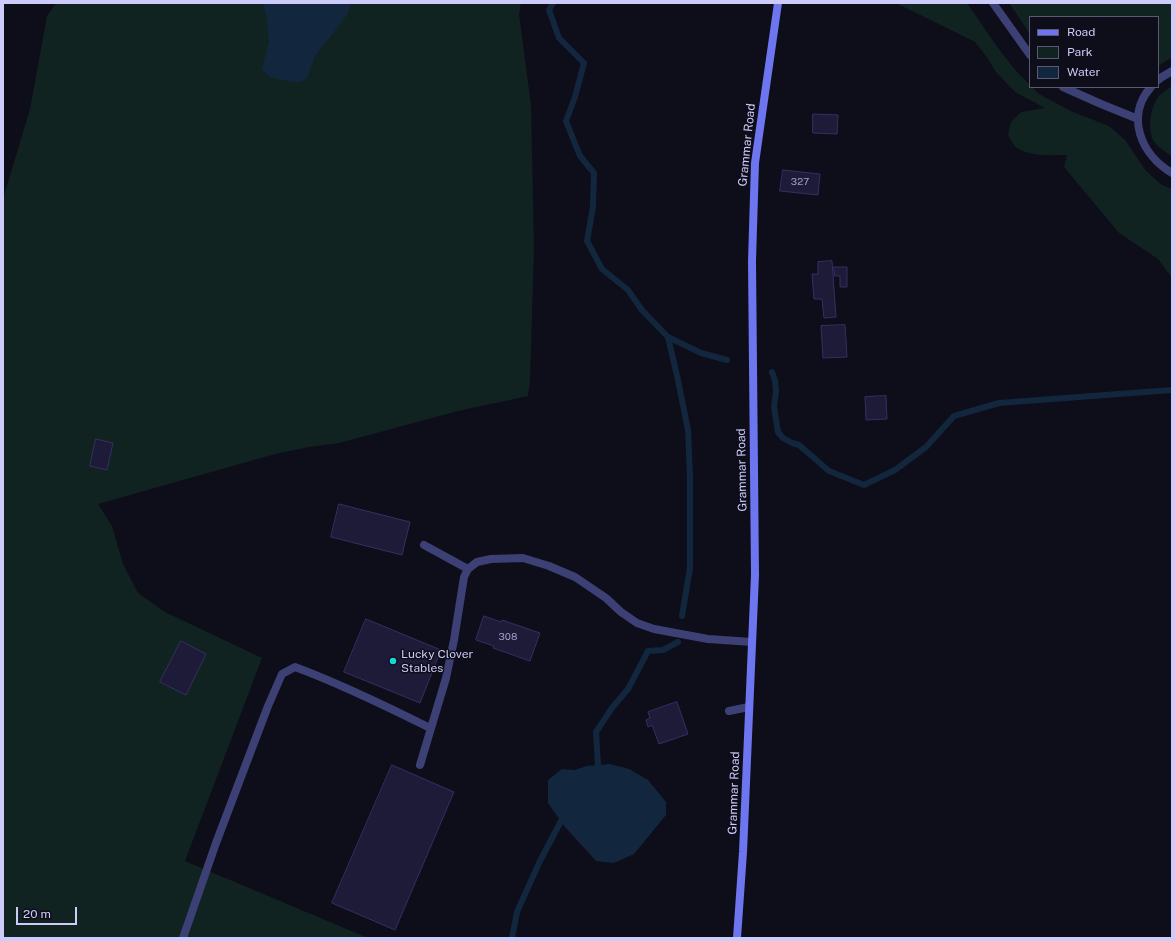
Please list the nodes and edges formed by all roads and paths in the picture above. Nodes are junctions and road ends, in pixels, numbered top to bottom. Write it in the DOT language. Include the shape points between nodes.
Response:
graph roads {
  1 [pos="778,3"];
  2 [pos="993,3"];
  3 [pos="1029,54"];
  4 [pos="1172,71"];
  5 [pos="1159,79"];
  6 [pos="1065,88"];
  7 [pos="1150,88"];
  8 [pos="1138,119"];
  9 [pos="1172,173"];
  10 [pos="424,546"];
  11 [pos="468,569"];
  12 [pos="752,642"];
  13 [pos="749,707"];
  14 [pos="729,711"];
  15 [pos="430,728"];
  16 [pos="420,765"];
  17 [pos="183,938"];
  18 [pos="737,938"];
  1 -- 12 [label="street, Grammar Road" via="755,163 752,261 755,575"];
  2 -- 3 [label="street"];
  4 -- 5 [label="street"];
  6 -- 8 [label="street"];
  7 -- 8 [label="street" via="1142,102"];
  8 -- 9 [label="street" via="1139,131 1148,151 1164,169"];
  10 -- 11 [label="street"];
  11 -- 12 [label="street" via="477,562 491,559 523,558 575,577 636,623 708,639"];
  11 -- 15 [label="street" via="464,577 446,678"];
  12 -- 13 [label="street, Grammar Road"];
  13 -- 14 [label="street"];
  13 -- 18 [label="street, Grammar Road"];
  15 -- 16 [label="street"];
  15 -- 17 [label="street" via="327,678 295,667 282,674 246,762"];
}
